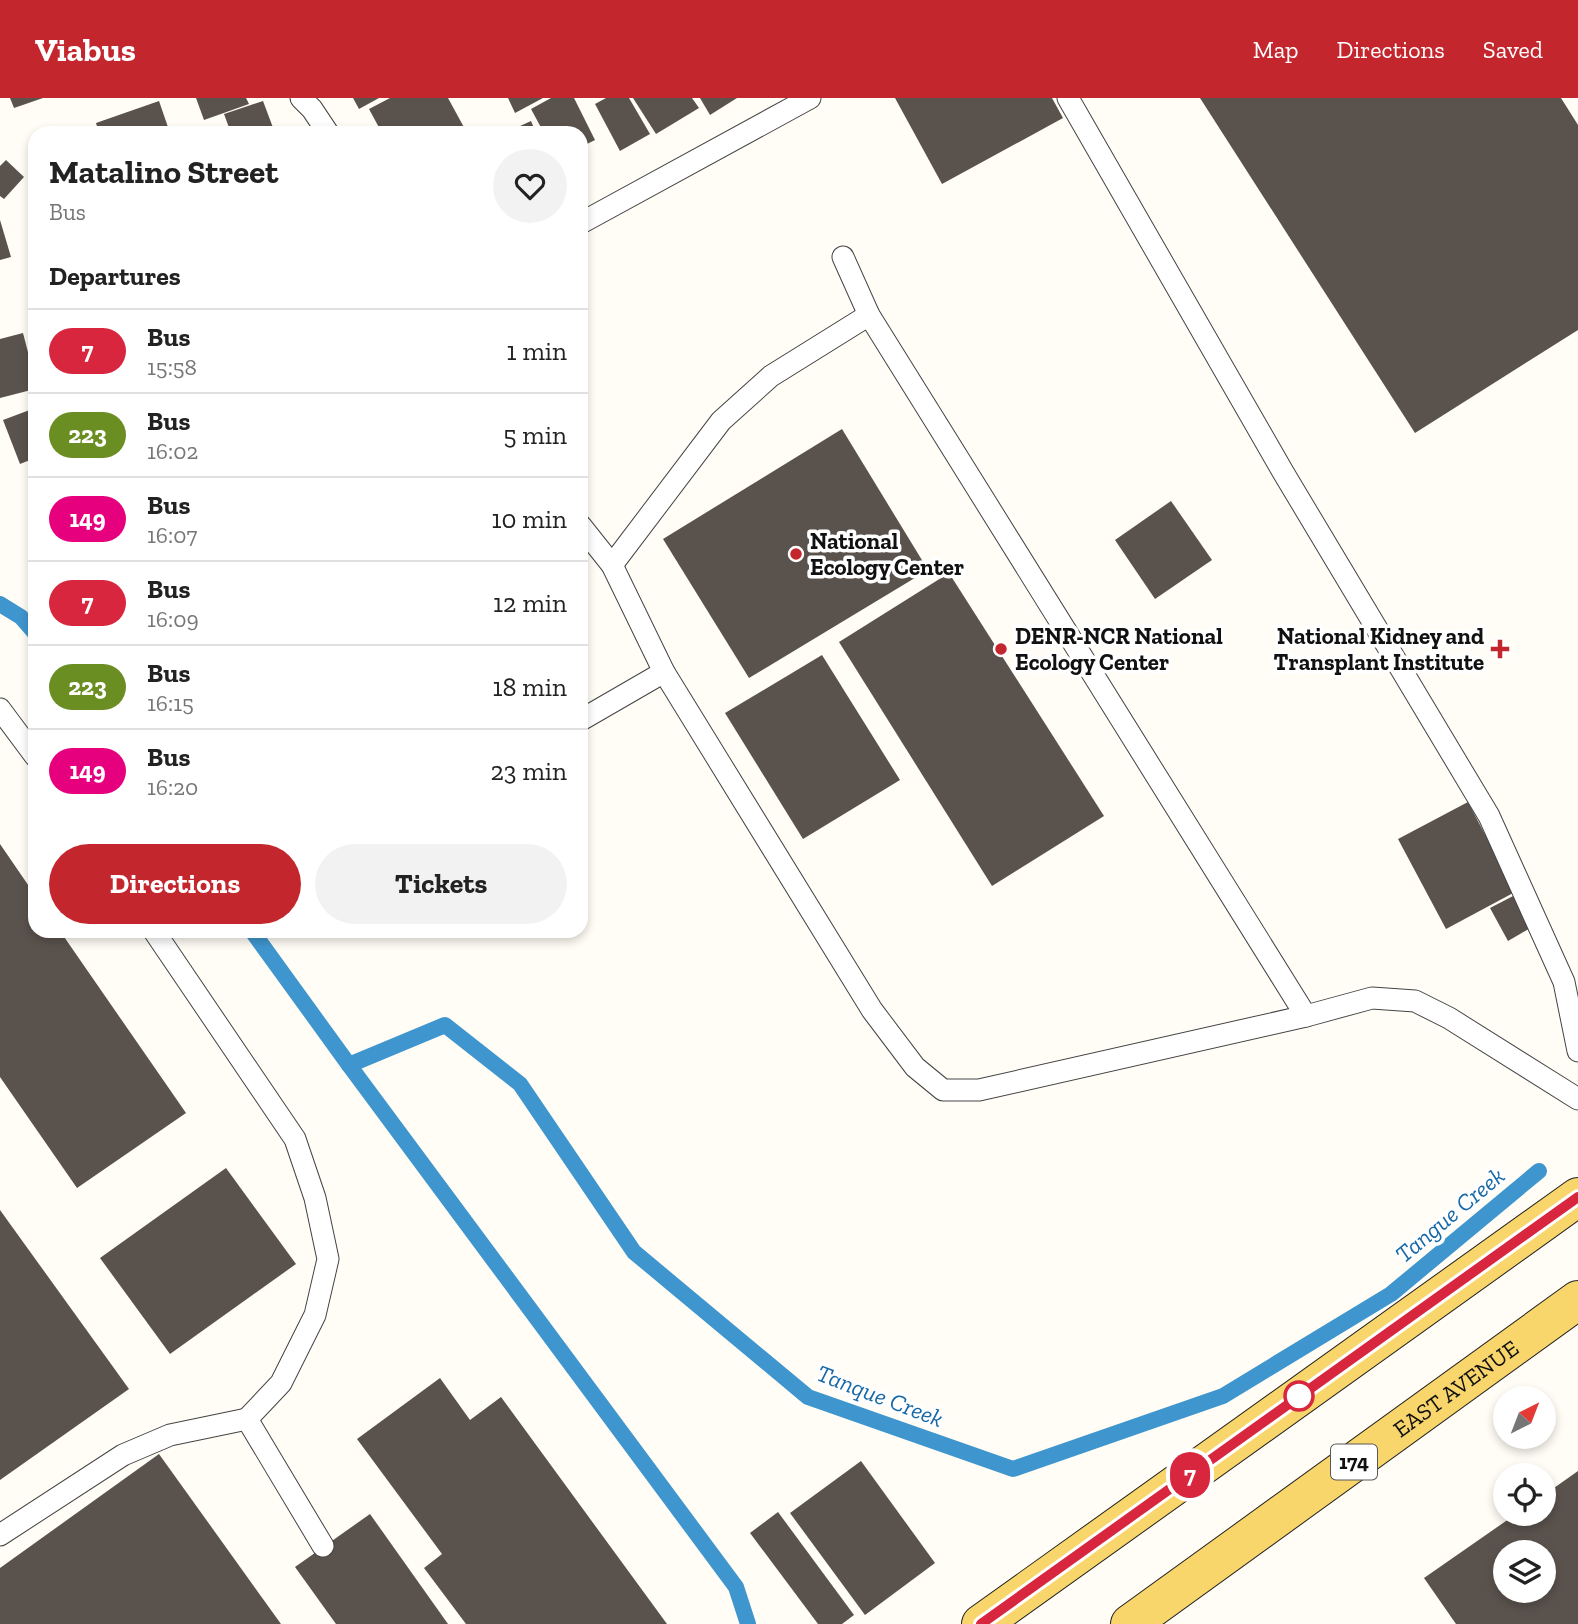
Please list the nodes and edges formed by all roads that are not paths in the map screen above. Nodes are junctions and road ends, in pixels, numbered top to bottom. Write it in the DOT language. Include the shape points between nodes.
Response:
graph roads {
  1 [pos="301,98"];
  2 [pos="810,98"];
  3 [pos="1068,98"];
  4 [pos="323,126"];
  5 [pos="588,219"];
  6 [pos="843,257"];
  7 [pos="869,315"];
  8 [pos="588,535"];
  9 [pos="612,565"];
  10 [pos="664,671"];
  11 [pos="0,709"];
  12 [pos="588,716"];
  13 [pos="28,747"];
  14 [pos="159,938"];
  15 [pos="1306,1016"];
  16 [pos="1578,1051"];
  17 [pos="1578,1099"];
  18 [pos="1578,1197"];
  19 [pos="1578,1300"];
  20 [pos="247,1419"];
  21 [pos="0,1535"];
  22 [pos="323,1546"];
  23 [pos="981,1624"];
  24 [pos="1130,1624"];
  1 -- 4 [label="lane"];
  2 -- 5 [label="lane"];
  3 -- 16 [label="lane" via="1489,817 1564,982"];
  6 -- 7 [label="lane"];
  7 -- 9 [label="lane" via="771,376 721,421"];
  7 -- 15 [label="lane"];
  8 -- 9 [label="lane"];
  9 -- 10 [label="lane"];
  10 -- 12 [label="lane"];
  10 -- 15 [label="lane" via="872,1010 915,1067 943,1090 979,1090"];
  11 -- 13 [label="lane"];
  14 -- 20 [label="lane" via="295,1139 315,1198 328,1259 310,1326 281,1383"];
  15 -- 17 [label="lane" via="1372,998 1415,1001"];
  18 -- 23 [label="main road"];
  19 -- 24 [label="main road, EAST AVENUE / 174"];
  20 -- 21 [label="lane" via="170,1435 123,1455"];
  20 -- 22 [label="lane"];
}
